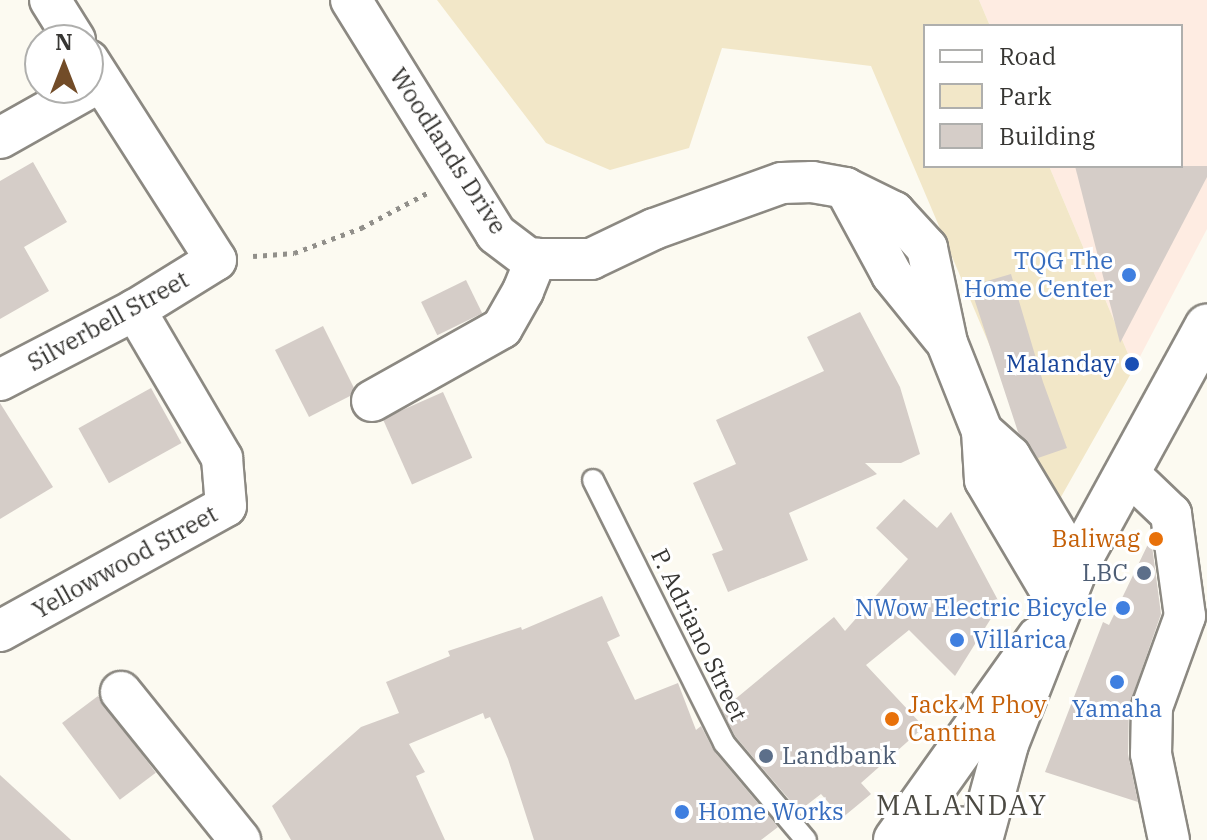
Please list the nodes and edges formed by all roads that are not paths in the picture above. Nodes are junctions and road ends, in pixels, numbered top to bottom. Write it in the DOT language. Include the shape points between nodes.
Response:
graph roads {
  1 [pos="50,0"];
  2 [pos="351,0"];
  3 [pos="65,24"];
  4 [pos="104,85"];
  5 [pos="48,104"];
  6 [pos="0,138"];
  7 [pos="536,259"];
  8 [pos="135,310"];
  9 [pos="1207,327"];
  10 [pos="0,380"];
  11 [pos="372,401"];
  12 [pos="1127,472"];
  13 [pos="593,480"];
  14 [pos="1062,597"];
  15 [pos="0,631"];
  16 [pos="121,692"];
  17 [pos="981,835"];
  18 [pos="240,840"];
  19 [pos="806,840"];
  20 [pos="898,840"];
  21 [pos="1169,840"];
  1 -- 3 [label="street"];
  2 -- 7 [label="street, Woodlands Drive" via="496,234"];
  4 -- 8 [label="street, Silverbell Street" via="216,260"];
  5 -- 6 [label="street"];
  7 -- 11 [label="street" via="502,328"];
  7 -- 14 [label="street" via="591,259 654,229 782,183 845,188 892,275 947,343 982,431 1010,456"];
  8 -- 10 [label="street, Silverbell Street"];
  8 -- 15 [label="street, Yellowwood Street" via="222,458 226,506"];
  9 -- 12 [label="main road"];
  12 -- 14 [label="main road"];
  12 -- 21 [label="street" via="1171,514 1185,616 1152,707 1151,754"];
  13 -- 19 [label="lane, P. Adriano Street" via="724,743"];
  14 -- 17 [label="main road" via="1006,744"];
  14 -- 20 [label="main road"];
  16 -- 18 [label="street"];
  17 -- 20 [label="main road" via="933,829"];
}
